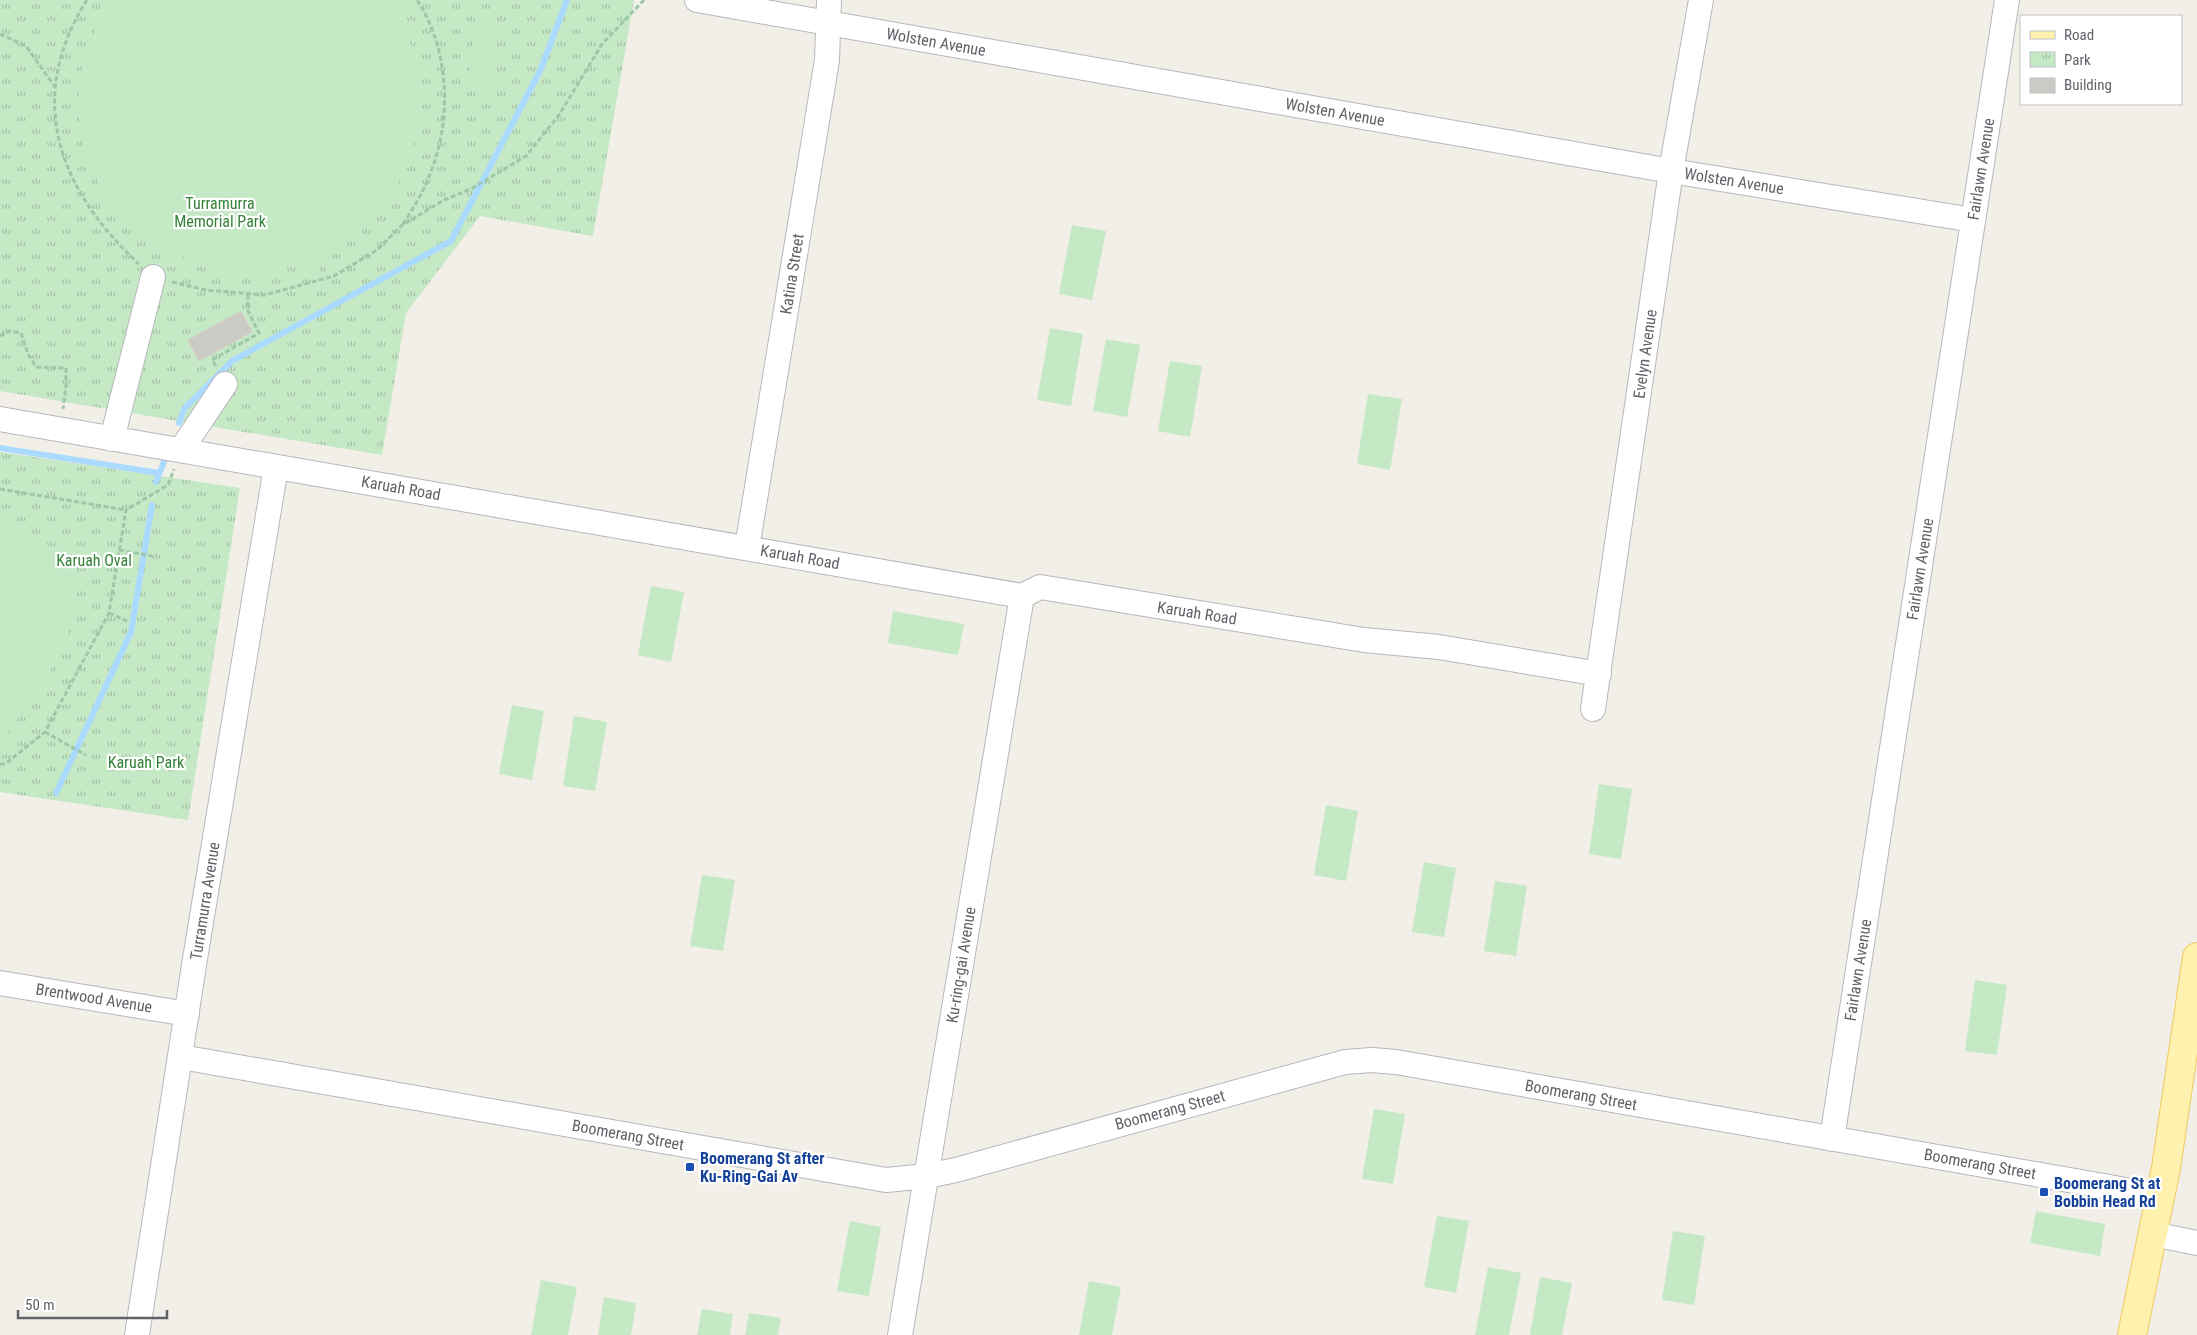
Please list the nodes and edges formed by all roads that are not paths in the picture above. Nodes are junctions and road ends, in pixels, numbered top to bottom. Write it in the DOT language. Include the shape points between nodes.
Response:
graph roads {
  1 [pos="697,0"];
  2 [pos="1701,0"];
  3 [pos="2007,0"];
  4 [pos="829,12"];
  5 [pos="1671,171"];
  6 [pos="1973,220"];
  7 [pos="153,276"];
  8 [pos="225,384"];
  9 [pos="0,419"];
  10 [pos="112,438"];
  11 [pos="181,450"];
  12 [pos="276,467"];
  13 [pos="747,548"];
  14 [pos="1022,596"];
  15 [pos="1599,674"];
  16 [pos="1593,710"];
  17 [pos="2197,957"];
  18 [pos="0,983"];
  19 [pos="187,1014"];
  20 [pos="181,1057"];
  21 [pos="1832,1139"];
  22 [pos="927,1176"];
  23 [pos="2160,1196"];
  24 [pos="2153,1234"];
  25 [pos="2197,1243"];
  26 [pos="137,1335"];
  27 [pos="900,1335"];
  28 [pos="2132,1335"];
  1 -- 4 [label="street, Wolsten Avenue"];
  2 -- 5 [label="street, Evelyn Avenue"];
  3 -- 6 [label="street, Fairlawn Avenue"];
  4 -- 5 [label="street, Wolsten Avenue"];
  4 -- 13 [label="street, Katina Street" via="828,60"];
  5 -- 6 [label="street, Wolsten Avenue"];
  5 -- 15 [label="street, Evelyn Avenue"];
  6 -- 21 [label="street, Fairlawn Avenue"];
  7 -- 10 [label="street"];
  8 -- 11 [label="street"];
  9 -- 10 [label="street, Karuah Road"];
  10 -- 11 [label="street, Karuah Road"];
  11 -- 12 [label="street, Karuah Road"];
  12 -- 13 [label="street, Karuah Road"];
  12 -- 19 [label="street, Turramurra Avenue"];
  13 -- 14 [label="street, Karuah Road"];
  14 -- 15 [label="street, Karuah Road" via="1040,587 1364,640 1439,647"];
  14 -- 22 [label="street, Ku-ring-gai Avenue"];
  15 -- 16 [label="street, Evelyn Avenue"];
  17 -- 23 [label="main road"];
  18 -- 19 [label="street, Brentwood Avenue"];
  19 -- 20 [label="street, Turramurra Avenue"];
  20 -- 22 [label="street, Boomerang Street" via="886,1180"];
  20 -- 26 [label="street, Turramurra Avenue"];
  21 -- 22 [label="street, Boomerang Street" via="1372,1060 1345,1062"];
  21 -- 23 [label="street, Boomerang Street"];
  22 -- 27 [label="street, Ku-ring-gai Avenue"];
  23 -- 24 [label="main road"];
  24 -- 25 [label="street"];
  24 -- 28 [label="main road"];
}
